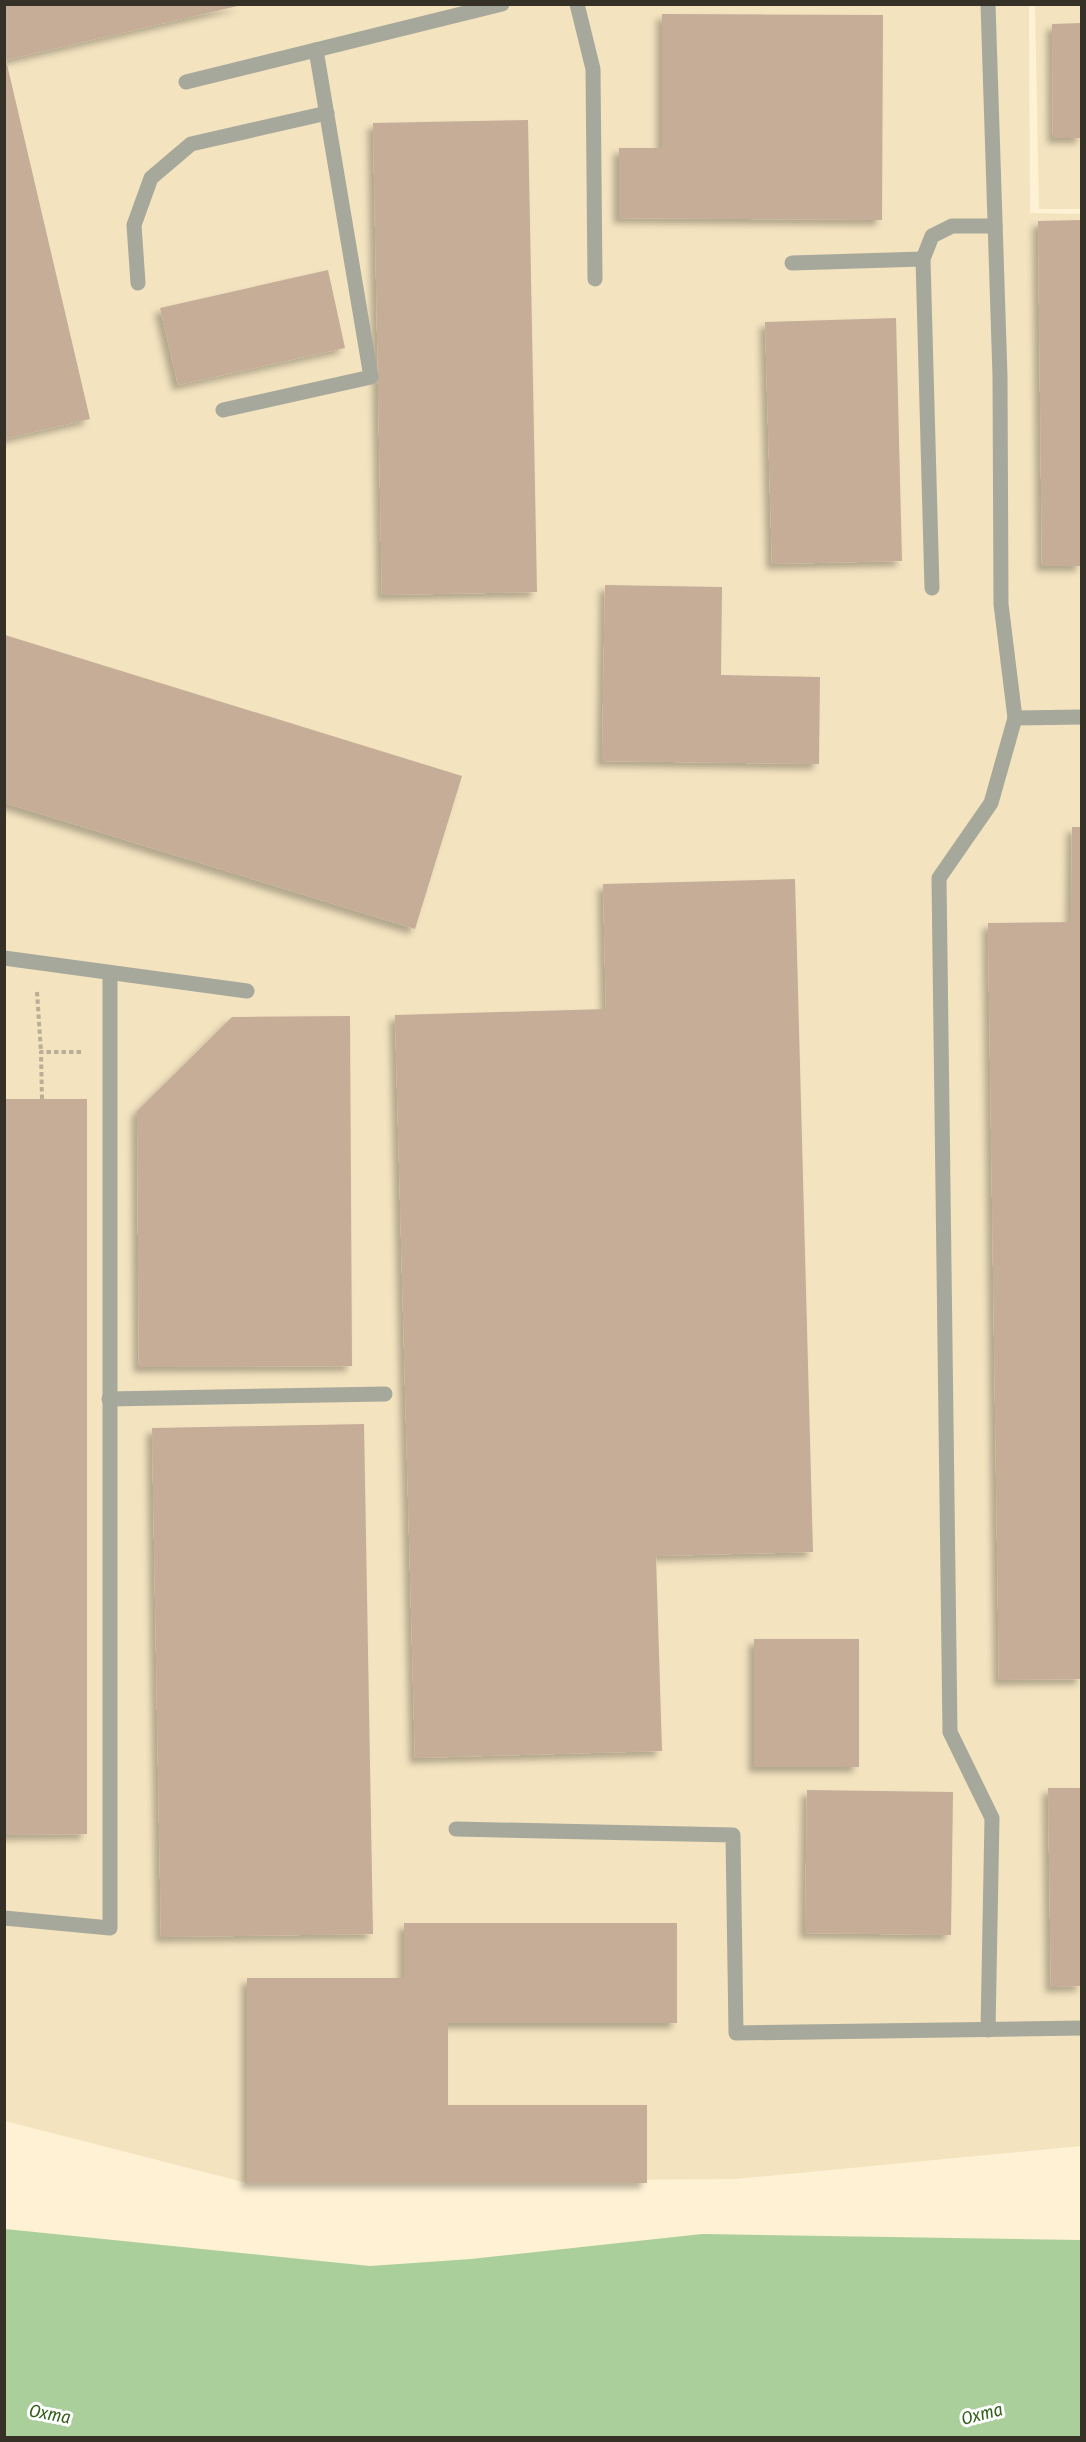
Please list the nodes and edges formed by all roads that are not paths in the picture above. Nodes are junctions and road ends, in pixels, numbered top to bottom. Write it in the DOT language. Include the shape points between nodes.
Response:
graph roads {
  1 [pos="502,4"];
  2 [pos="577,4"];
  3 [pos="988,4"];
  4 [pos="316,50"];
  5 [pos="186,82"];
  6 [pos="327,113"];
  7 [pos="995,226"];
  8 [pos="923,259"];
  9 [pos="792,263"];
  10 [pos="595,279"];
  11 [pos="138,283"];
  12 [pos="223,410"];
  13 [pos="932,588"];
  14 [pos="1082,717"];
  15 [pos="1016,718"];
  16 [pos="4,958"];
  17 [pos="110,974"];
  18 [pos="248,991"];
  19 [pos="385,1394"];
  20 [pos="109,1399"];
  21 [pos="456,1829"];
  22 [pos="4,1918"];
  23 [pos="1082,2028"];
  24 [pos="988,2030"];
  1 -- 4 [label="lane"];
  2 -- 10 [label="lane" via="593,69"];
  3 -- 7 [label="lane"];
  4 -- 5 [label="lane"];
  4 -- 6 [label="lane"];
  6 -- 11 [label="lane" via="191,144 151,178 134,225"];
  6 -- 12 [label="lane" via="371,377"];
  7 -- 8 [label="lane" via="952,226 932,236"];
  7 -- 15 [label="lane" via="1002,604"];
  8 -- 9 [label="lane"];
  8 -- 13 [label="lane"];
  14 -- 15 [label="lane"];
  15 -- 24 [label="lane" via="991,803 939,878 950,1732 992,1818"];
  16 -- 17 [label="lane"];
  17 -- 18 [label="lane"];
  17 -- 20 [label="lane"];
  19 -- 20 [label="lane"];
  20 -- 22 [label="lane" via="110,1928"];
  21 -- 24 [label="lane" via="733,1835 736,2033"];
  23 -- 24 [label="lane"];
}
